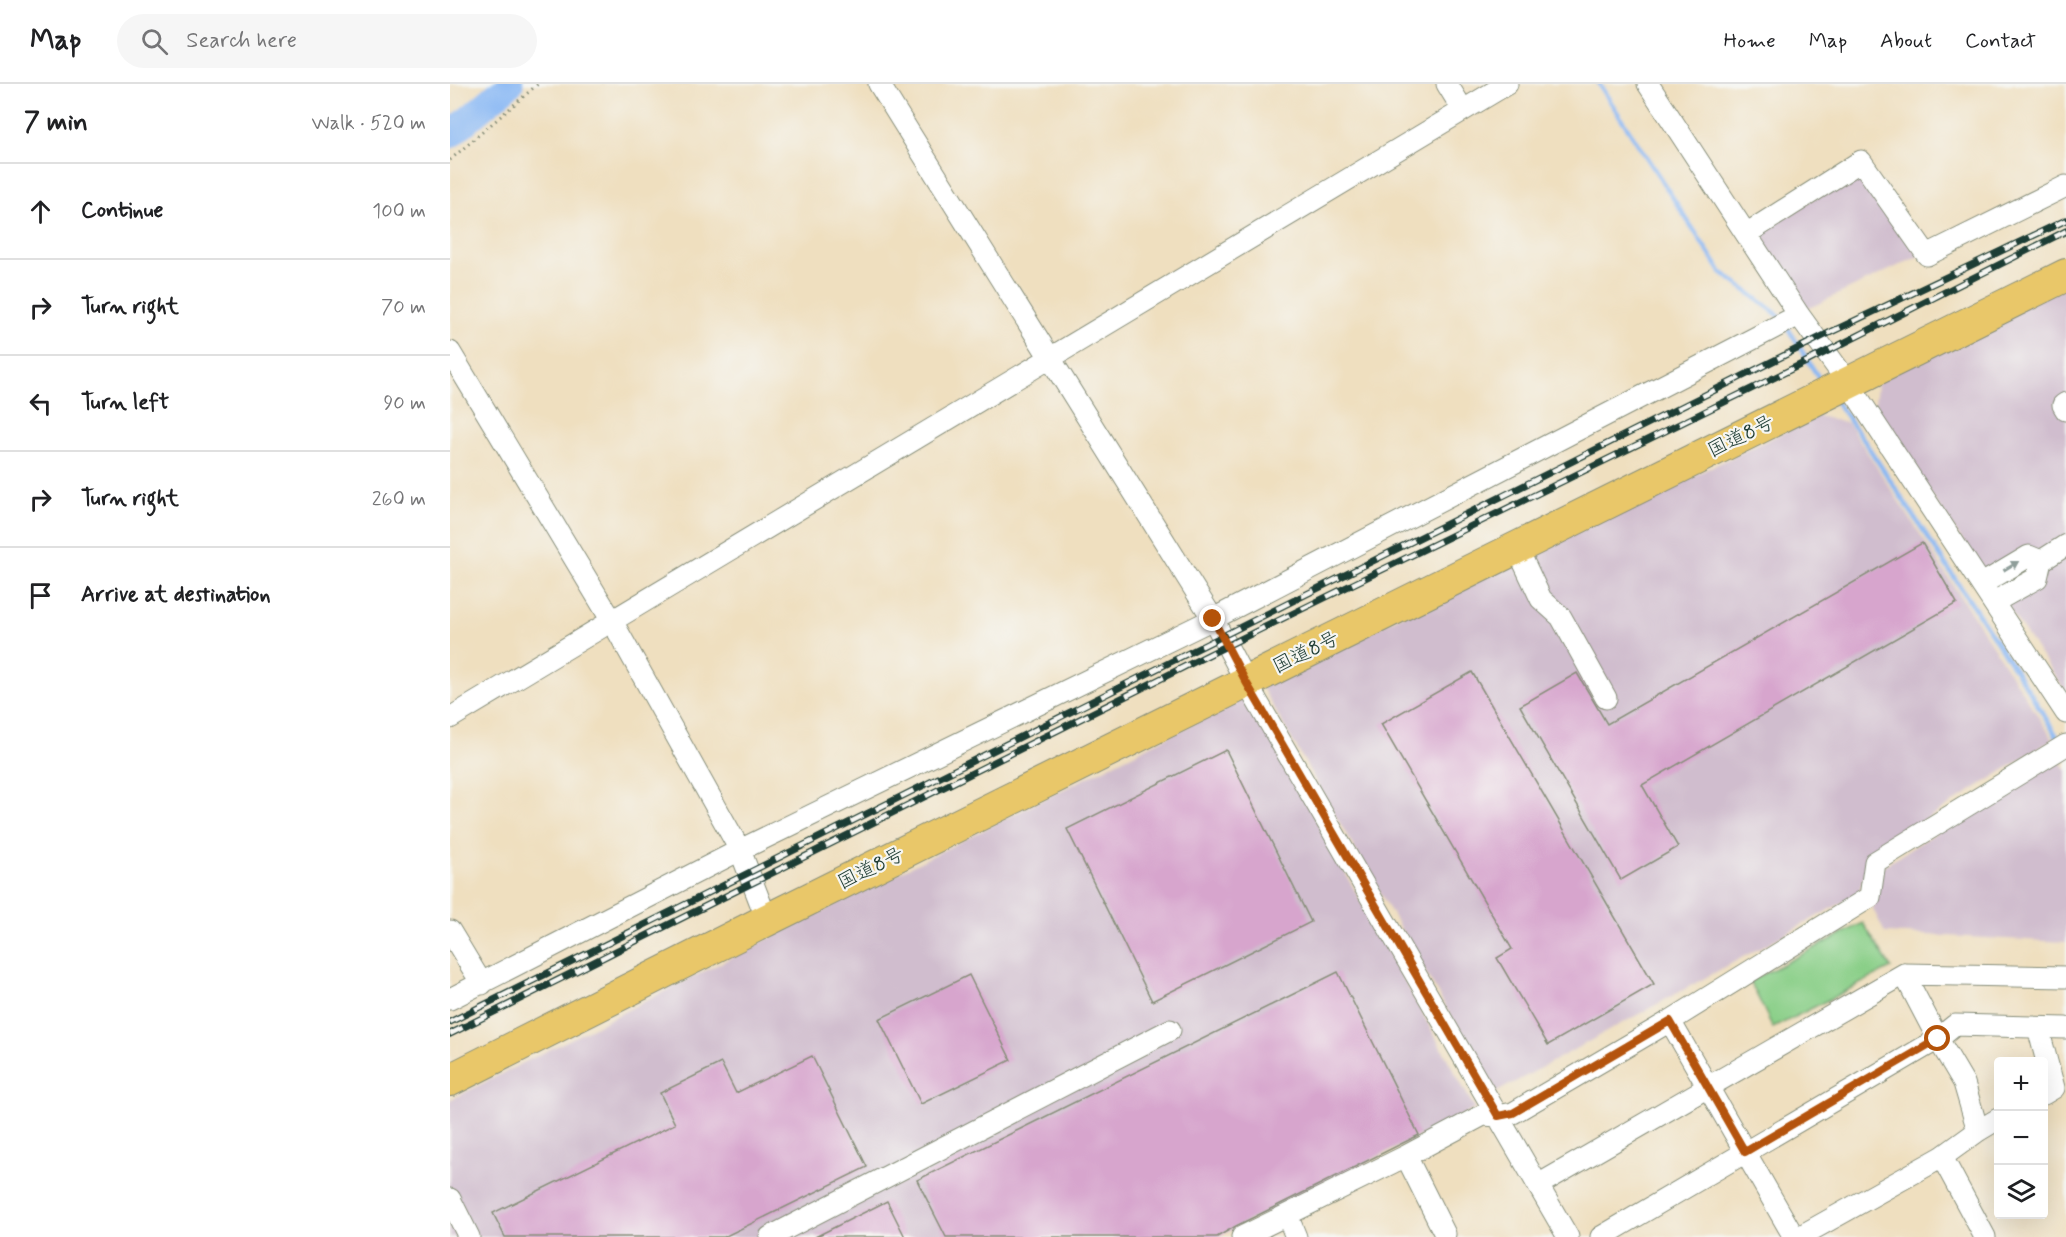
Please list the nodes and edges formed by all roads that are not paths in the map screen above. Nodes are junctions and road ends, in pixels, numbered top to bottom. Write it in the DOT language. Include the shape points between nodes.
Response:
graph roads {
  1 [pos="879,84"];
  2 [pos="1448,84"];
  3 [pos="1507,84"];
  4 [pos="1648,84"];
  5 [pos="1463,110"];
  6 [pos="2066,186"];
  7 [pos="1746,234"];
  8 [pos="2066,275"];
  9 [pos="1799,315"];
  10 [pos="450,352"];
  11 [pos="1050,358"];
  12 [pos="1849,384"];
  13 [pos="2066,403"];
  14 [pos="2066,410"];
  15 [pos="2066,545"];
  16 [pos="1517,548"];
  17 [pos="2042,561"];
  18 [pos="1982,584"];
  19 [pos="1994,602"];
  20 [pos="1213,619"];
  21 [pos="612,621"];
  22 [pos="1246,682"];
  23 [pos="1606,698"];
  24 [pos="2066,713"];
  25 [pos="450,718"];
  26 [pos="2066,745"];
  27 [pos="740,850"];
  28 [pos="767,920"];
  29 [pos="450,931"];
  30 [pos="1904,974"];
  31 [pos="2066,977"];
  32 [pos="482,984"];
  33 [pos="450,999"];
  34 [pos="1670,1021"];
  35 [pos="2038,1028"];
  36 [pos="2066,1028"];
  37 [pos="1170,1030"];
  38 [pos="1938,1039"];
  39 [pos="2046,1057"];
  40 [pos="2048,1066"];
  41 [pos="450,1080"];
  42 [pos="1708,1087"];
  43 [pos="2048,1091"];
  44 [pos="1498,1116"];
  45 [pos="1994,1121"];
  46 [pos="1978,1131"];
  47 [pos="1745,1152"];
  48 [pos="1406,1156"];
  49 [pos="1942,1157"];
  50 [pos="1538,1185"];
  51 [pos="450,1199"];
  52 [pos="1287,1215"];
  53 [pos="1445,1234"];
  54 [pos="1613,1234"];
  55 [pos="469,1237"];
  56 [pos="770,1237"];
  57 [pos="1242,1237"];
  58 [pos="1296,1237"];
  59 [pos="1568,1237"];
  60 [pos="1794,1237"];
  61 [pos="1799,1237"];
  62 [pos="1985,1237"];
  1 -- 11 [label="street"];
  2 -- 5 [label="street"];
  3 -- 5 [label="street"];
  4 -- 7 [label="street"];
  5 -- 11 [label="street"];
  6 -- 7 [label="street" via="1927,255 1861,161"];
  7 -- 9 [label="street"];
  8 -- 12 [label="highway, 国道8号"];
  9 -- 12 [label="street"];
  9 -- 20 [label="street"];
  10 -- 21 [label="street"];
  11 -- 20 [label="street"];
  11 -- 21 [label="street"];
  12 -- 16 [label="highway, 国道8号"];
  12 -- 18 [label="street"];
  13 -- 14 [label="street"];
  15 -- 17 [label="street"];
  16 -- 22 [label="highway, 国道8号"];
  16 -- 23 [label="street" via="1541,599 1561,617"];
  18 -- 17 [label="street, one-way" via="2029,556"];
  17 -- 19 [label="street" via="2037,578"];
  18 -- 19 [label="street"];
  19 -- 24 [label="street"];
  20 -- 22 [label="street"];
  20 -- 27 [label="street"];
  21 -- 25 [label="street"];
  21 -- 27 [label="street"];
  22 -- 28 [label="highway, 国道8号"];
  22 -- 44 [label="street"];
  26 -- 34 [label="street" via="1875,862 1870,897"];
  27 -- 28 [label="street"];
  27 -- 32 [label="street"];
  28 -- 41 [label="highway, 国道8号"];
  29 -- 32 [label="street"];
  30 -- 31 [label="street"];
  30 -- 38 [label="street"];
  30 -- 42 [label="street"];
  32 -- 33 [label="street"];
  34 -- 42 [label="street"];
  34 -- 44 [label="street" via="1513,1113"];
  35 -- 36 [label="street"];
  35 -- 38 [label="street" via="1955,1025"];
  35 -- 39 [label="street"];
  37 -- 56 [label="street"];
  38 -- 46 [label="street" via="1964,1083"];
  38 -- 47 [label="street"];
  40 -- 43 [label="street" via="2054,1088"];
  42 -- 47 [label="street"];
  42 -- 50 [label="street"];
  44 -- 48 [label="street" via="1483,1115"];
  44 -- 50 [label="street"];
  45 -- 46 [label="street"];
  46 -- 49 [label="street"];
  47 -- 54 [label="street"];
  47 -- 60 [label="street"];
  48 -- 52 [label="street"];
  48 -- 53 [label="street"];
  49 -- 61 [label="street"];
  49 -- 62 [label="street"];
  50 -- 59 [label="street"];
  51 -- 55 [label="street"];
  52 -- 57 [label="street"];
  52 -- 58 [label="street"];
}
